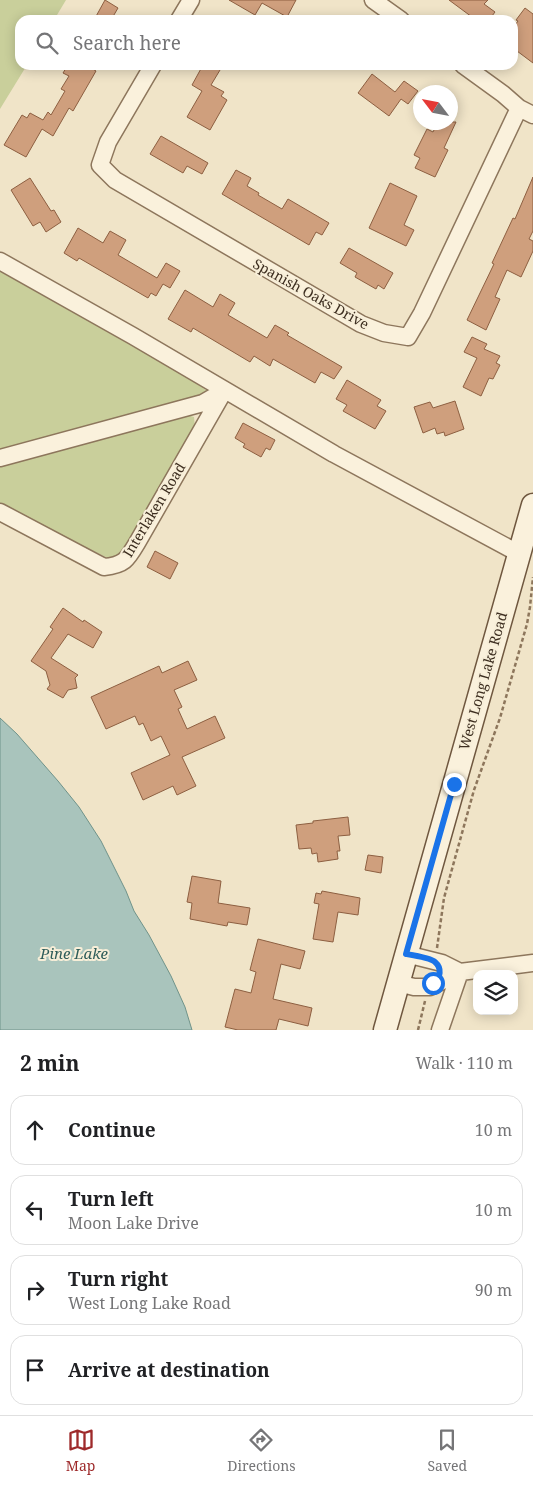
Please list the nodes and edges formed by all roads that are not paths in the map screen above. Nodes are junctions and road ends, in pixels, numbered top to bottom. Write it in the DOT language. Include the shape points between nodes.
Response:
graph roads {
  1 [pos="191,0"];
  2 [pos="373,0"];
  3 [pos="182,15"];
  4 [pos="394,15"];
  5 [pos="150,70"];
  6 [pos="470,70"];
  7 [pos="526,112"];
  8 [pos="0,261"];
  9 [pos="224,391"];
  10 [pos="0,458"];
  11 [pos="533,505"];
  12 [pos="0,512"];
  13 [pos="518,553"];
  14 [pos="406,954"];
  15 [pos="533,963"];
  16 [pos="460,972"];
  17 [pos="398,983"];
  18 [pos="385,1030"];
  19 [pos="440,1030"];
  1 -- 3 [label="street"];
  2 -- 4 [label="street"];
  5 -- 7 [label="street, Spanish Oaks Drive" via="108,142 100,165 115,180 361,324 384,333 408,337"];
  6 -- 7 [label="street, Spanish Oaks Drive"];
  8 -- 9 [label="street"];
  9 -- 10 [label="street" via="203,403"];
  9 -- 12 [label="street, Interlaken Road" via="128,559 118,565 104,567"];
  9 -- 13 [label="street"];
  11 -- 13 [label="main road, West Long Lake Road"];
  13 -- 14 [label="main road, West Long Lake Road"];
  14 -- 16 [label="street" via="435,961"];
  14 -- 17 [label="main road, West Long Lake Road"];
  15 -- 16 [label="street"];
  16 -- 17 [label="street" via="430,987"];
  16 -- 19 [label="street"];
  17 -- 18 [label="main road, West Long Lake Road"];
}
